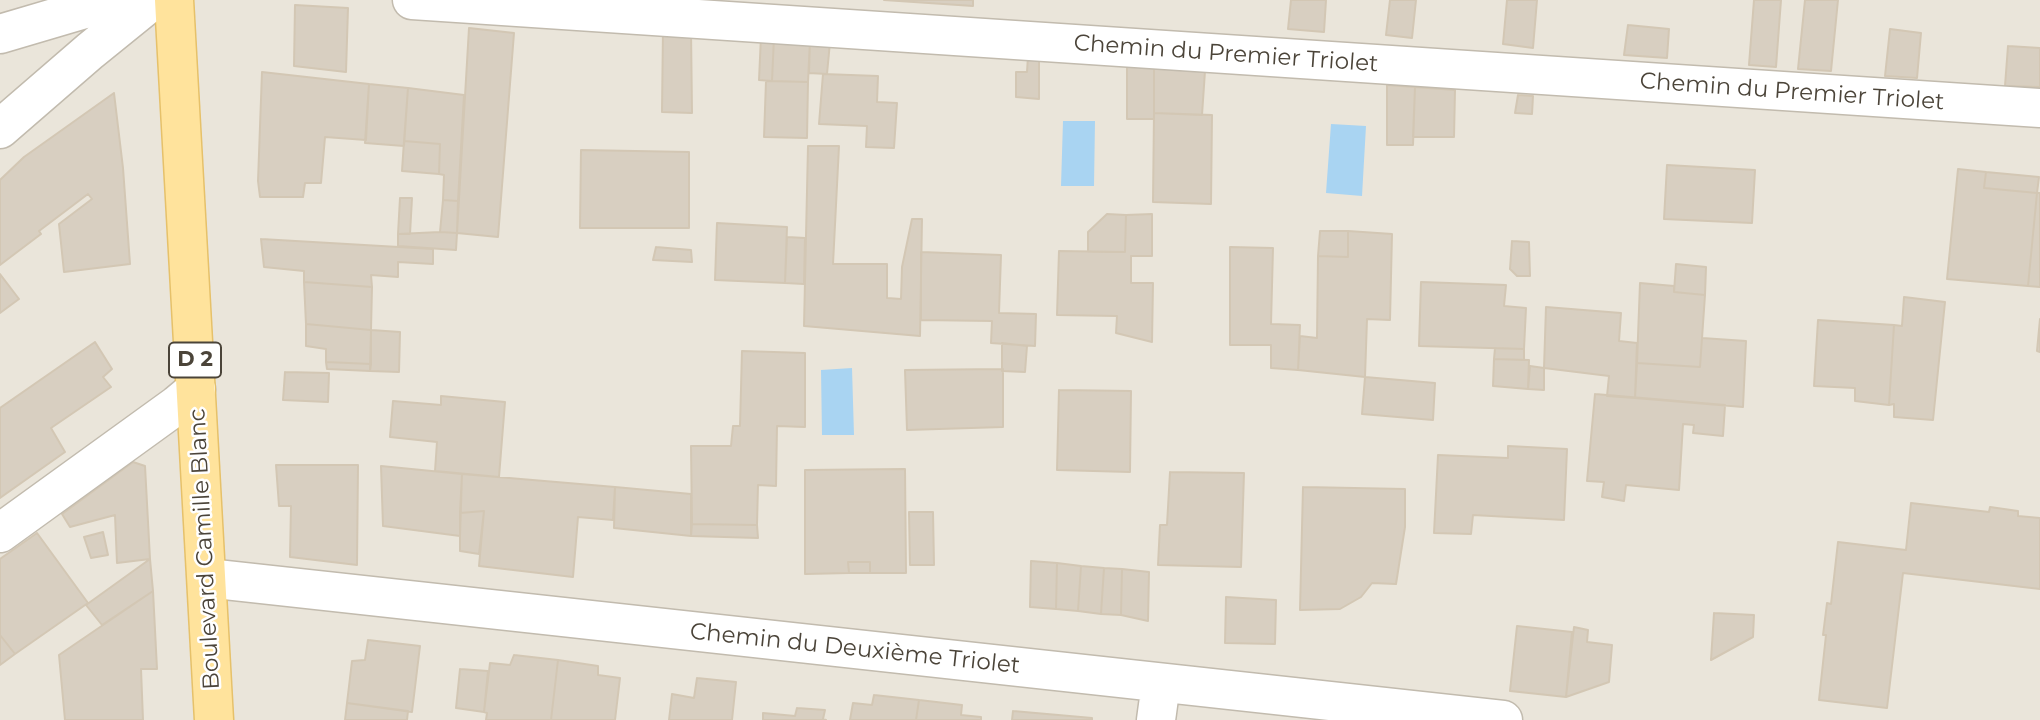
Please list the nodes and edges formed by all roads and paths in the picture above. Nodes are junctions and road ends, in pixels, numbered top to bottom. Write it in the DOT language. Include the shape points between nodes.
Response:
graph roads {
  1 [pos="115,0"];
  2 [pos="153,0"];
  3 [pos="174,0"];
  4 [pos="412,0"];
  5 [pos="0,34"];
  6 [pos="2040,108"];
  7 [pos="0,129"];
  8 [pos="196,389"];
  9 [pos="0,533"];
  10 [pos="207,578"];
  11 [pos="1161,683"];
  12 [pos="214,720"];
  13 [pos="1156,720"];
  14 [pos="1503,720"];
  1 -- 5 [label="street"];
  2 -- 7 [label="street"];
  3 -- 8 [label="main road, Boulevard Camille Blanc / D 2"];
  4 -- 6 [label="street, Chemin du Premier Triolet"];
  8 -- 9 [label="street"];
  8 -- 10 [label="main road, Boulevard Camille Blanc / D 2"];
  10 -- 11 [label="street, Chemin du Deuxième Triolet"];
  10 -- 12 [label="main road, Boulevard Camille Blanc / D 2"];
  11 -- 13 [label="street"];
  11 -- 14 [label="street, Chemin du Deuxième Triolet"];
}
